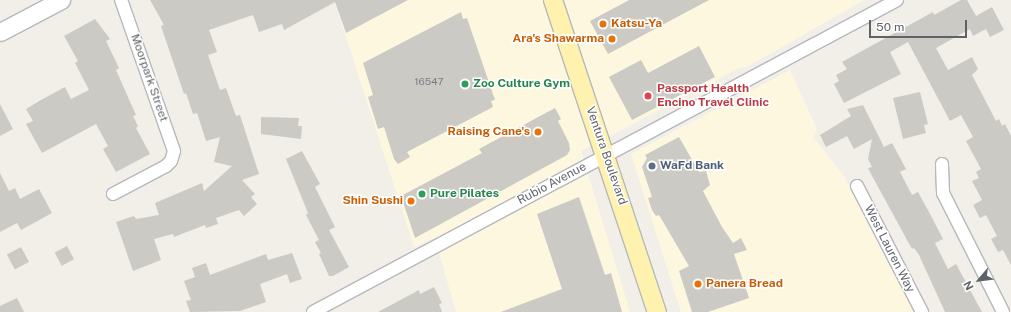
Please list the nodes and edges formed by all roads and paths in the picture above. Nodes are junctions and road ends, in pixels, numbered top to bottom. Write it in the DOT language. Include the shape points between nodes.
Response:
graph roads {
  1 [pos="61,0"];
  2 [pos="121,0"];
  3 [pos="553,0"];
  4 [pos="897,0"];
  5 [pos="0,32"];
  6 [pos="605,155"];
  7 [pos="942,164"];
  8 [pos="857,186"];
  9 [pos="113,194"];
  10 [pos="313,312"];
  11 [pos="657,312"];
  12 [pos="922,312"];
  13 [pos="1003,312"];
  1 -- 5 [label="main road"];
  2 -- 9 [label="street, Moorpark Street" via="174,156 166,166"];
  3 -- 6 [label="main road, Ventura Boulevard"];
  4 -- 6 [label="street, Rubio Avenue"];
  6 -- 10 [label="street, Rubio Avenue"];
  6 -- 11 [label="main road, Ventura Boulevard"];
  7 -- 13 [label="street" via="944,193"];
  8 -- 12 [label="street, West Lauren Way"];
}
